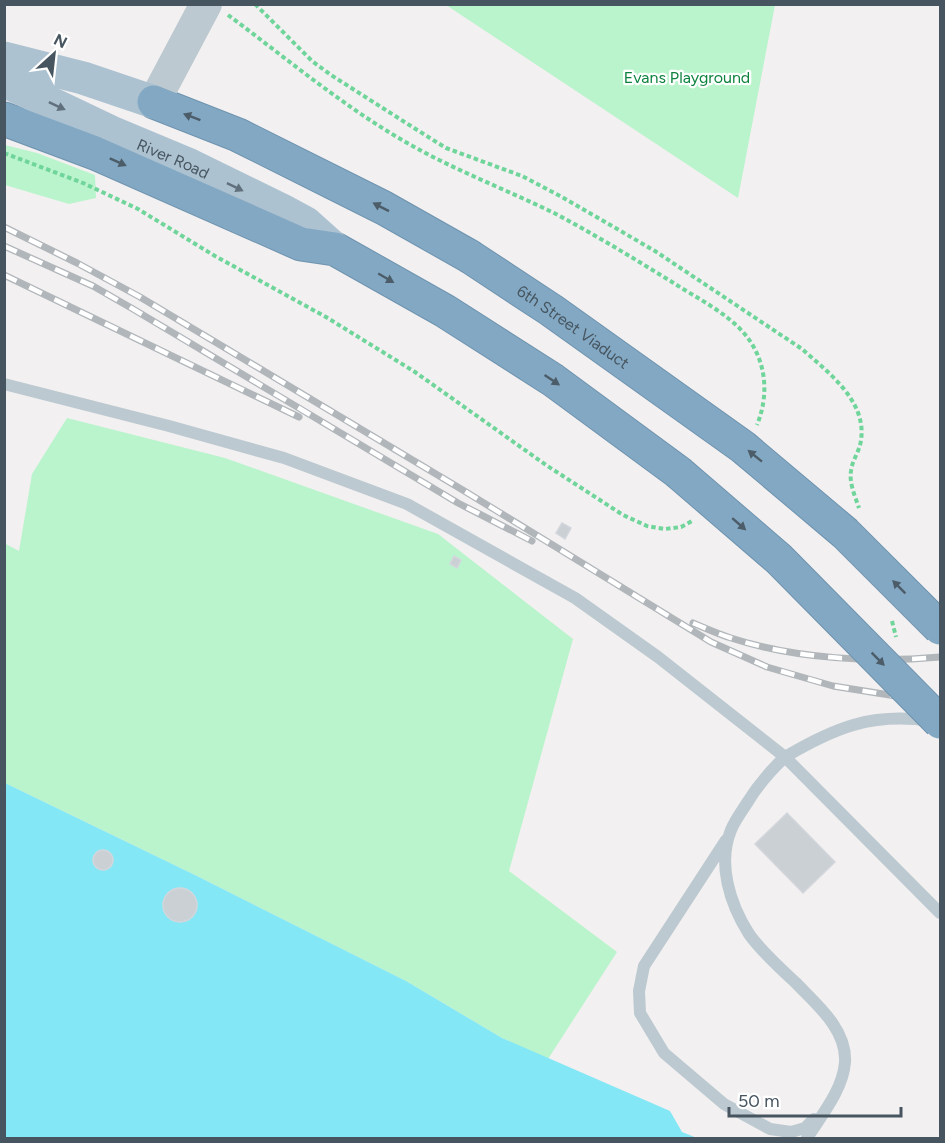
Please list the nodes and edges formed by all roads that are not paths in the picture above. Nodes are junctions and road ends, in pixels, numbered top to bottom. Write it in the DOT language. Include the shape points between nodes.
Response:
graph roads {
  1 [pos="206,4"];
  2 [pos="4,58"];
  3 [pos="4,81"];
  4 [pos="153,102"];
  5 [pos="4,118"];
  6 [pos="278,221"];
  7 [pos="4,384"];
  8 [pos="940,628"];
  9 [pos="940,723"];
  10 [pos="785,758"];
  11 [pos="730,832"];
  12 [pos="940,913"];
  13 [pos="826,1108"];
  14 [pos="807,1138"];
  1 -- 4 [label="street"];
  2 -- 4 [label="main road" via="83,78"];
  3 -- 6 [label="main road, River Road, one-way" via="190,165"];
  8 -- 4 [label="highway, 6th Street Viaduct, one-way, bridge" via="845,533 743,447 560,316 469,256 384,208 238,135"];
  5 -- 6 [label="highway, one-way"];
  6 -- 9 [label="highway, one-way, bridge" via="302,244 335,249 445,311 553,380 678,472 779,559"];
  7 -- 10 [label="lane" via="284,458 406,504 575,598 658,657"];
  9 -- 10 [label="lane" via="876,720 847,726"];
  10 -- 11 [label="lane" via="759,784"];
  10 -- 12 [label="lane"];
  11 -- 13 [label="lane" via="725,854 726,879 736,910 750,936 828,1016 842,1042 845,1061 840,1083"];
  11 -- 13 [label="lane" via="644,966 640,1013 664,1053 690,1077 724,1104 770,1129 791,1132 805,1128"];
  13 -- 14 [label="lane"];
}
